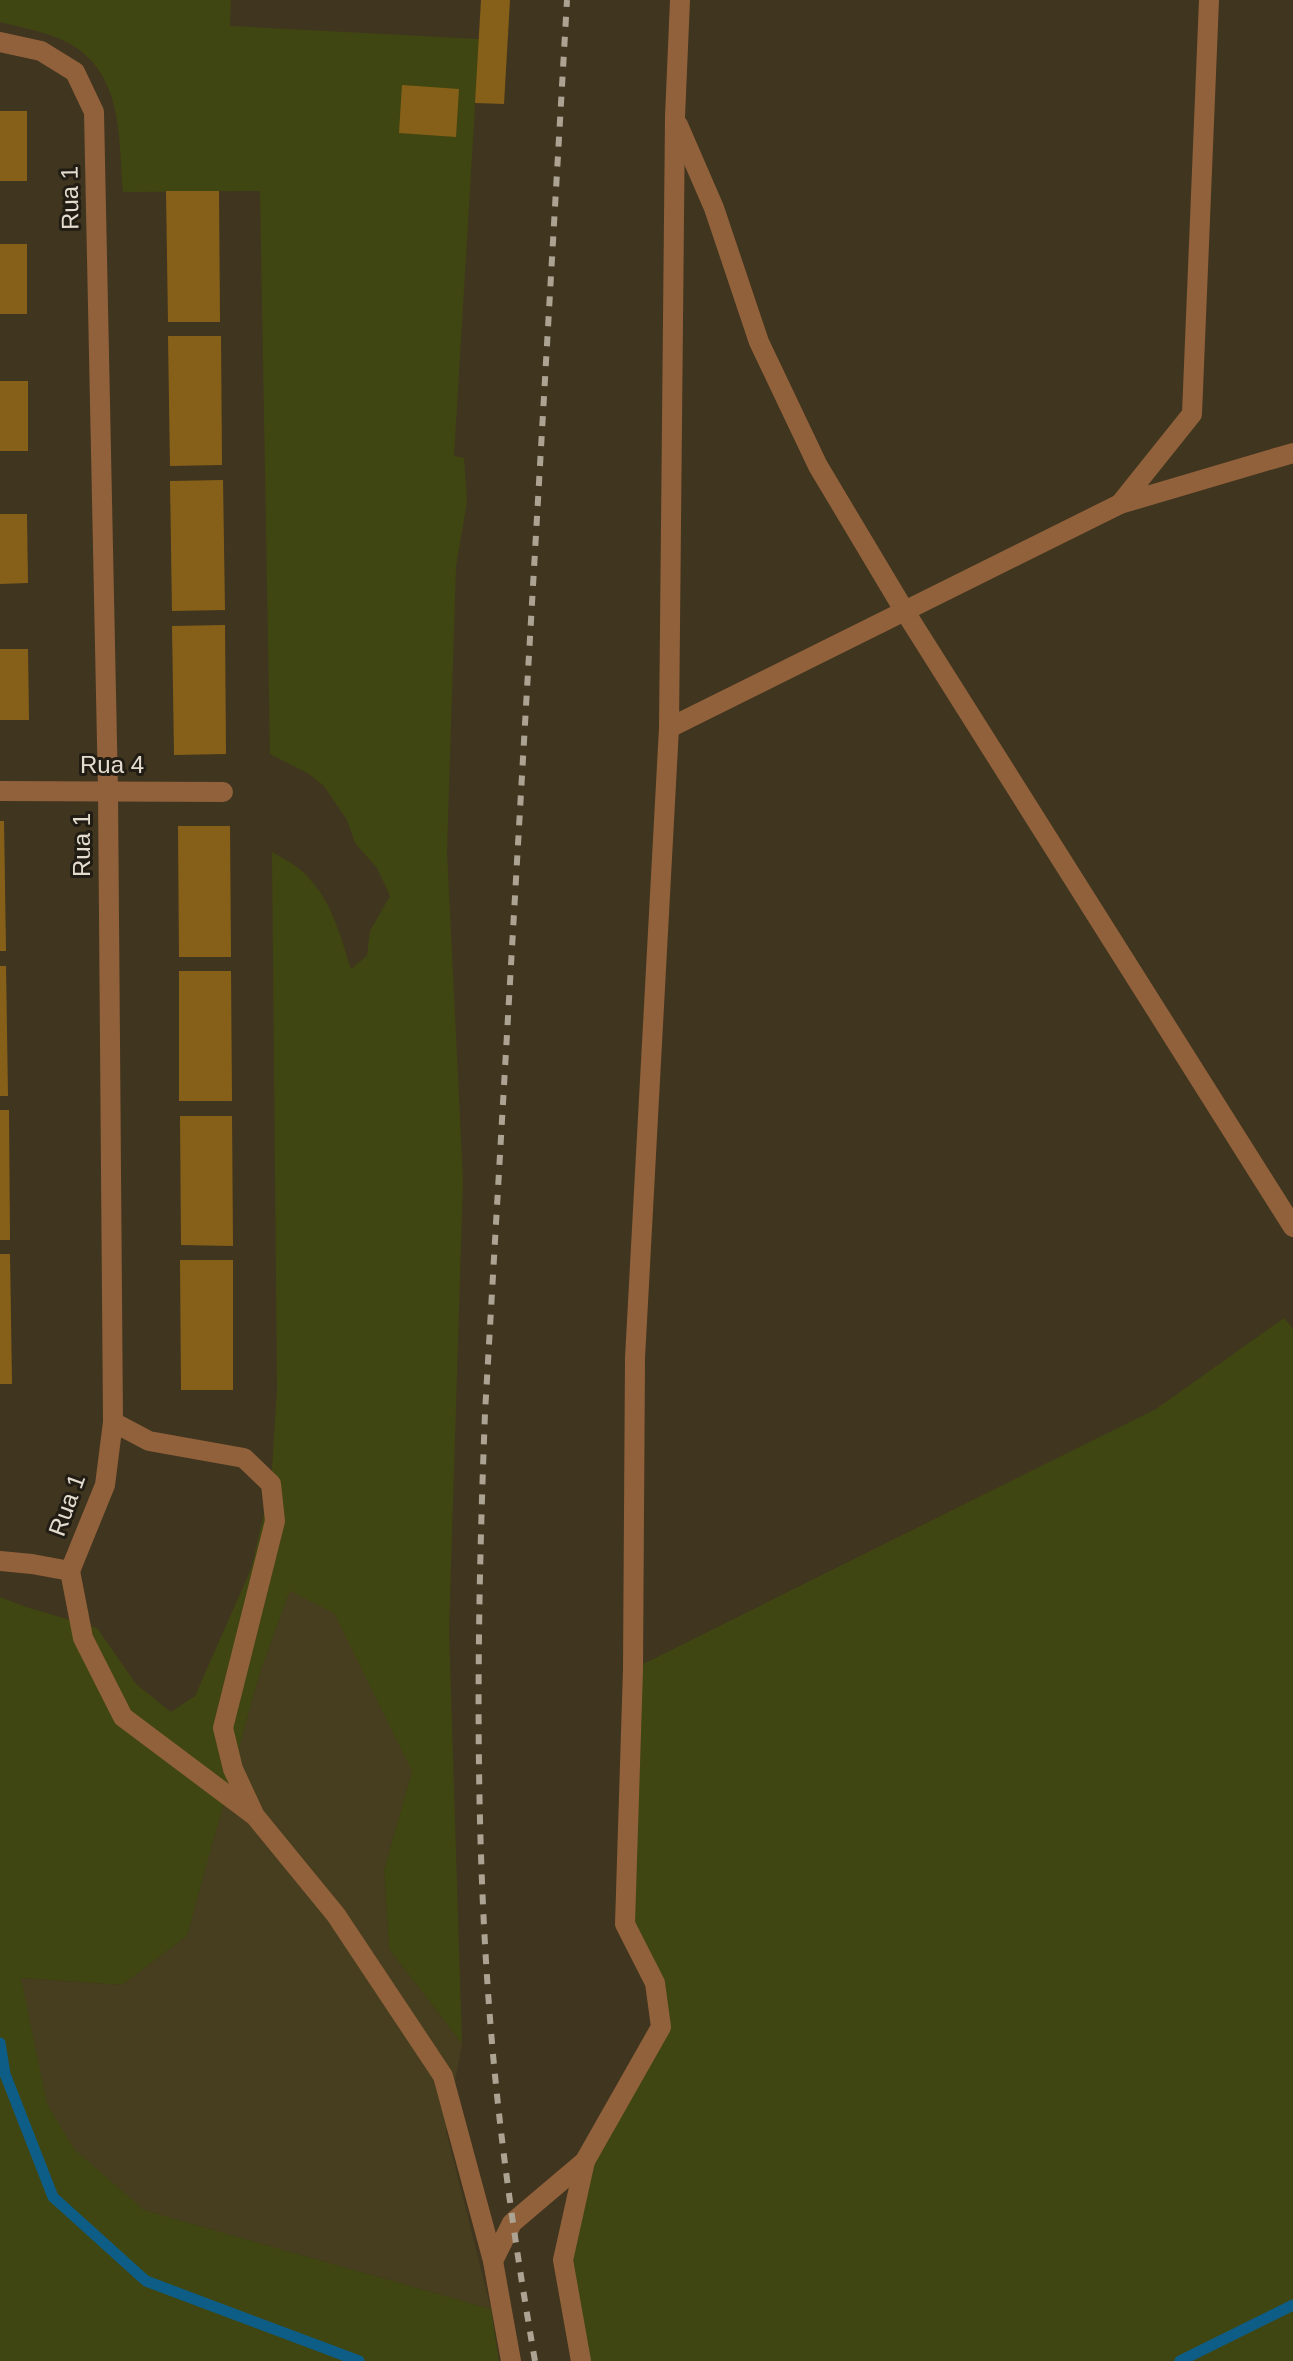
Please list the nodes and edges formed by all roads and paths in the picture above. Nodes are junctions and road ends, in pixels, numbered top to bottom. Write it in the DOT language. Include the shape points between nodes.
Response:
graph roads {
  1 [pos="680,0"];
  2 [pos="1209,0"];
  3 [pos="0,42"];
  4 [pos="675,117"];
  5 [pos="1293,453"];
  6 [pos="1120,504"];
  7 [pos="904,610"];
  8 [pos="669,728"];
  9 [pos="0,791"];
  10 [pos="108,791"];
  11 [pos="223,792"];
  12 [pos="1293,1227"];
  13 [pos="113,1422"];
  14 [pos="0,1561"];
  15 [pos="70,1571"];
  16 [pos="255,1816"];
  17 [pos="585,2161"];
  18 [pos="493,2261"];
  19 [pos="511,2361"];
  20 [pos="581,2361"];
  1 -- 4 [label="street"];
  2 -- 6 [label="street" via="1192,414"];
  3 -- 10 [label="street, Rua 1" via="41,51 75,72 94,112"];
  4 -- 7 [label="street" via="714,208 759,342 818,466"];
  4 -- 8 [label="street"];
  5 -- 6 [label="street"];
  6 -- 7 [label="street"];
  7 -- 8 [label="street"];
  7 -- 12 [label="street"];
  8 -- 17 [label="street" via="635,1358 625,1924 655,1983 661,2027"];
  9 -- 10 [label="street, Rua 4"];
  10 -- 11 [label="street, Rua 4"];
  10 -- 13 [label="street, Rua 1"];
  13 -- 15 [label="street, Rua 1" via="105,1485"];
  13 -- 16 [label="street" via="149,1441 244,1458 271,1484 275,1521 223,1728 233,1769"];
  14 -- 15 [label="street"];
  15 -- 16 [label="street" via="83,1638 123,1717"];
  16 -- 18 [label="street" via="336,1915 443,2076"];
  17 -- 18 [label="street" via="512,2223"];
  17 -- 20 [label="street" via="563,2260"];
  18 -- 19 [label="street"];
}
